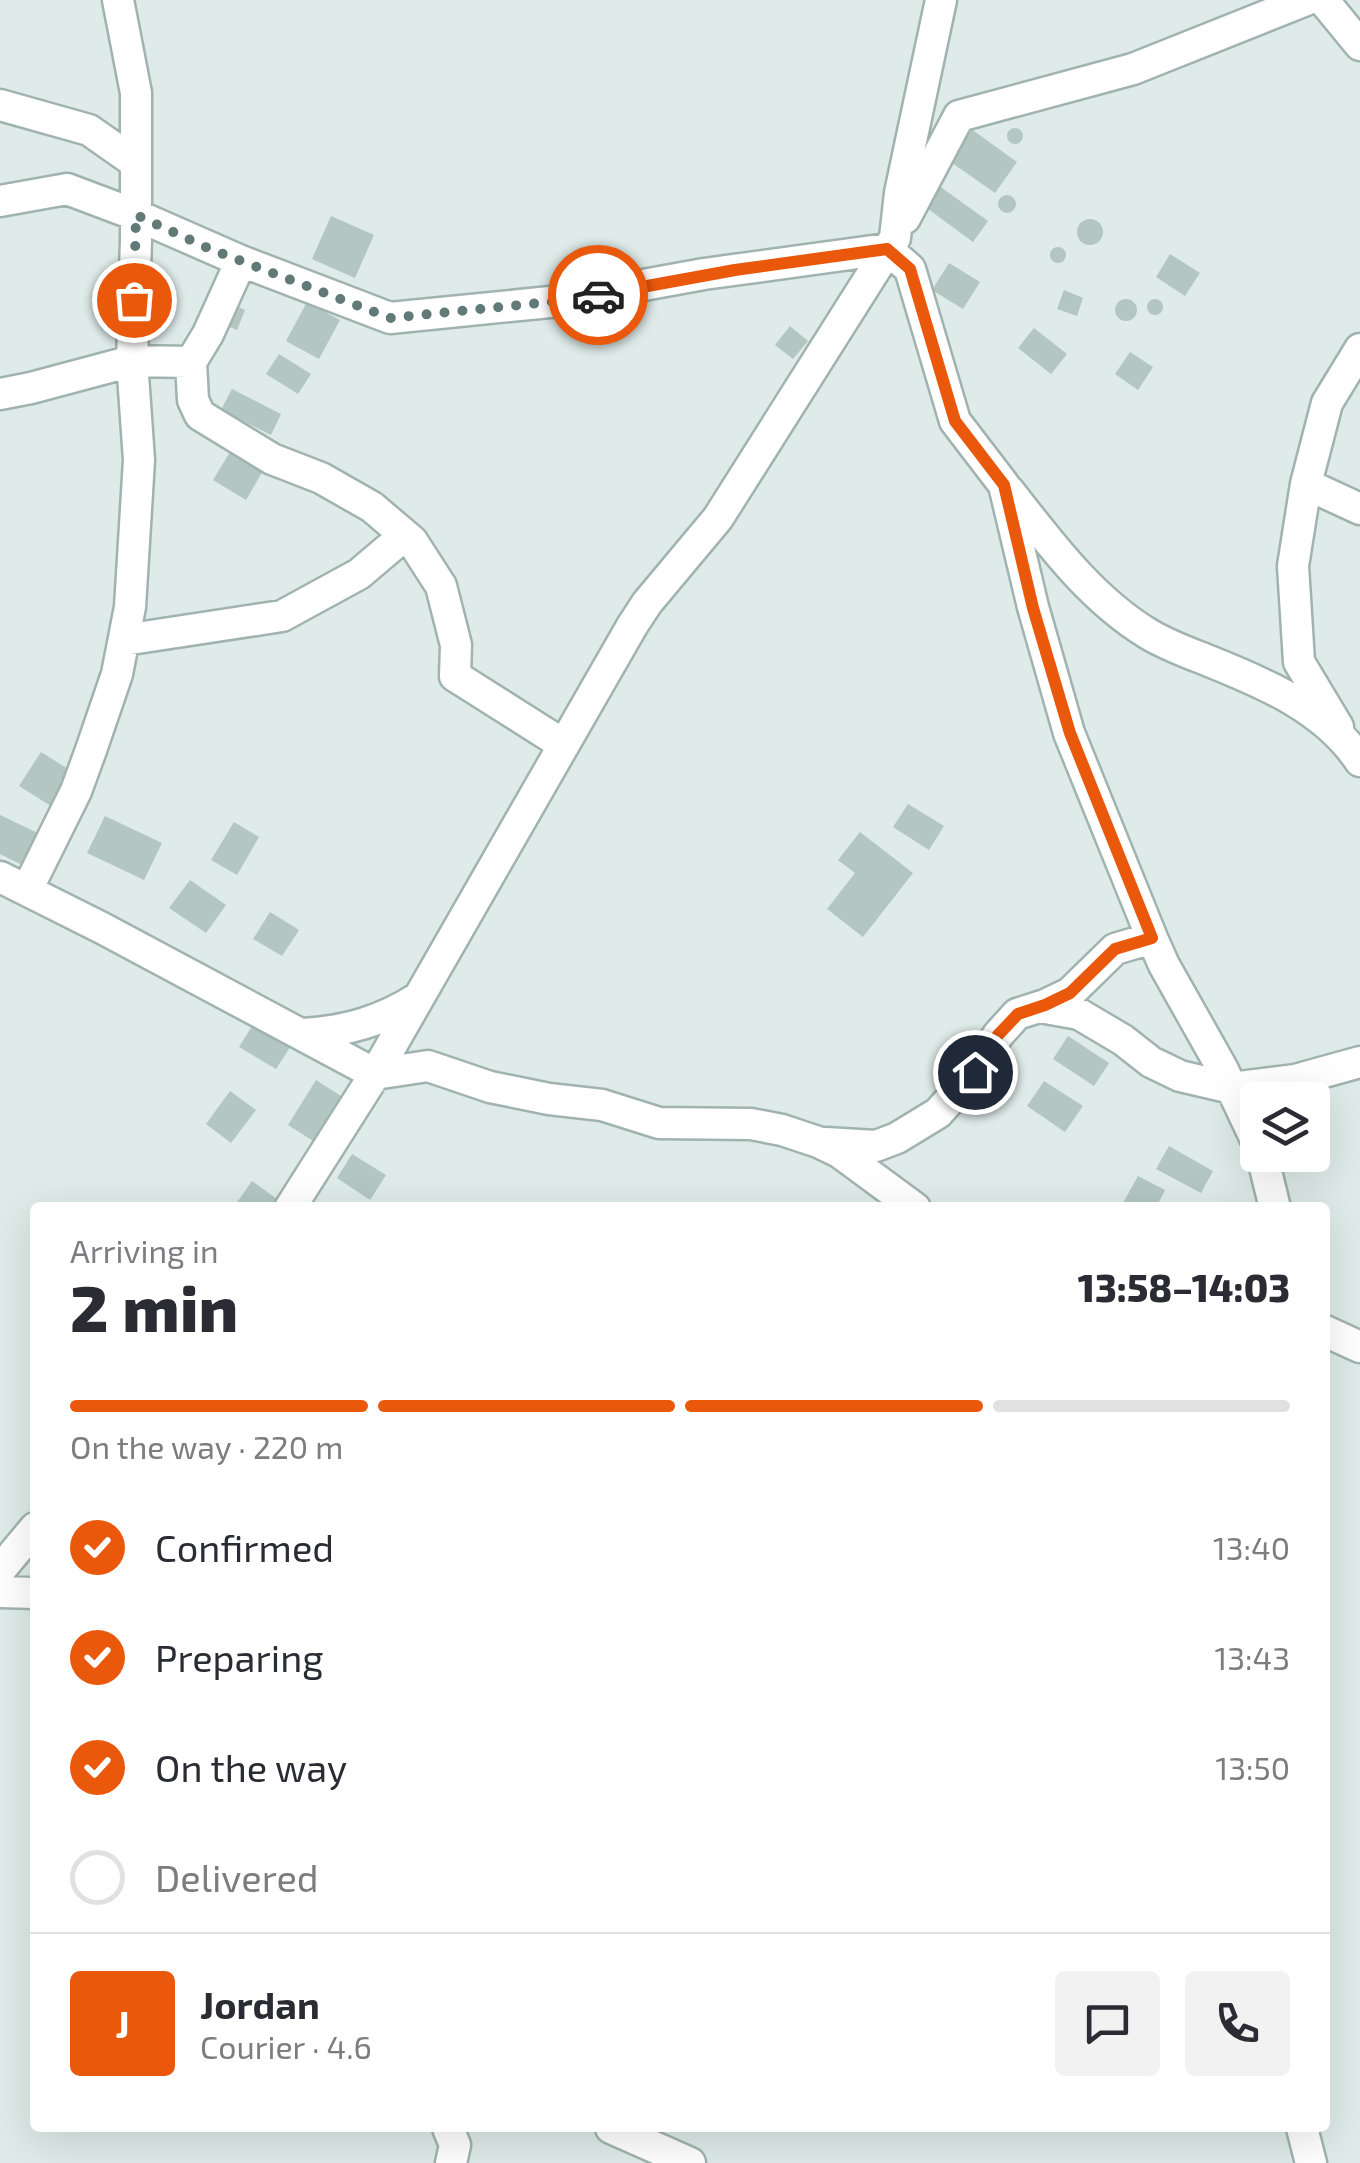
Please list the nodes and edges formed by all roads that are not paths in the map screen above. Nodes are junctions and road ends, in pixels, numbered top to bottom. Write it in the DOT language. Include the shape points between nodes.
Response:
graph roads {
  1 [pos="118,0"];
  2 [pos="941,0"];
  3 [pos="1306,0"];
  4 [pos="1323,0"];
  5 [pos="1360,45"];
  6 [pos="0,105"];
  7 [pos="136,164"];
  8 [pos="0,200"];
  9 [pos="136,215"];
  10 [pos="891,243"];
  11 [pos="241,261"];
  12 [pos="1360,349"];
  13 [pos="132,361"];
  14 [pos="191,362"];
  15 [pos="0,394"];
  16 [pos="1306,484"];
  17 [pos="1004,485"];
  18 [pos="1360,509"];
  19 [pos="404,535"];
  20 [pos="124,640"];
  21 [pos="564,745"];
  22 [pos="1355,754"];
  23 [pos="13,884"];
  24 [pos="1152,938"];
  25 [pos="420,997"];
  26 [pos="1040,1006"];
  27 [pos="304,1034"];
  28 [pos="1360,1062"];
  29 [pos="375,1074"];
  30 [pos="1231,1088"];
  31 [pos="1240,1107"];
  32 [pos="818,1142"];
  33 [pos="1266,1172"];
  34 [pos="294,1202"];
  35 [pos="907,1202"];
  36 [pos="1274,1202"];
  37 [pos="1330,1333"];
  38 [pos="1360,1348"];
  39 [pos="30,1534"];
  40 [pos="0,1570"];
  41 [pos="0,1592"];
  42 [pos="30,1592"];
  43 [pos="450,2132"];
  44 [pos="620,2132"];
  45 [pos="1298,2132"];
  46 [pos="451,2163"];
  47 [pos="690,2163"];
  48 [pos="1312,2163"];
  1 -- 7 [label="street" via="136,93"];
  2 -- 10 [label="street"];
  3 -- 10 [label="street" via="1133,70 959,116"];
  4 -- 5 [label="street"];
  6 -- 7 [label="street" via="89,130"];
  7 -- 9 [label="street"];
  8 -- 9 [label="street" via="66,189"];
  9 -- 11 [label="street"];
  9 -- 13 [label="street"];
  10 -- 11 [label="street" via="550,302 390,318"];
  10 -- 17 [label="street" via="910,269 955,421"];
  10 -- 21 [label="street" via="718,518 632,626"];
  11 -- 14 [label="street"];
  12 -- 16 [label="street" via="1327,403"];
  13 -- 14 [label="street"];
  13 -- 15 [label="street"];
  13 -- 20 [label="street" via="139,460"];
  14 -- 19 [label="street" via="200,414 272,459 372,507"];
  16 -- 18 [label="street"];
  16 -- 22 [label="street" via="1294,566 1298,662"];
  17 -- 22 [label="street" via="1108,605 1148,634 1292,700 1336,731"];
  17 -- 24 [label="street" via="1070,733"];
  19 -- 20 [label="street" via="359,574 282,616"];
  19 -- 21 [label="street" via="441,586 456,645 456,676"];
  20 -- 23 [label="street" via="76,791"];
  21 -- 25 [label="street"];
  23 -- 27 [label="street"];
  24 -- 26 [label="street" via="1115,949 1070,993"];
  24 -- 30 [label="street"];
  25 -- 27 [label="street" via="369,1023"];
  25 -- 29 [label="street"];
  26 -- 30 [label="street" via="1079,1014 1180,1076"];
  26 -- 32 [label="street" via="1018,1014 938,1113 898,1138 876,1146"];
  27 -- 29 [label="street"];
  28 -- 30 [label="street"];
  29 -- 32 [label="street" via="428,1066 490,1087 602,1105 659,1123 751,1124"];
  29 -- 34 [label="street"];
  30 -- 31 [label="street"];
  32 -- 35 [label="street"];
  33 -- 36 [label="street"];
  37 -- 38 [label="street"];
  39 -- 40 [label="street"];
  41 -- 42 [label="street"];
  43 -- 46 [label="street"];
  44 -- 47 [label="street"];
  45 -- 48 [label="street"];
}
